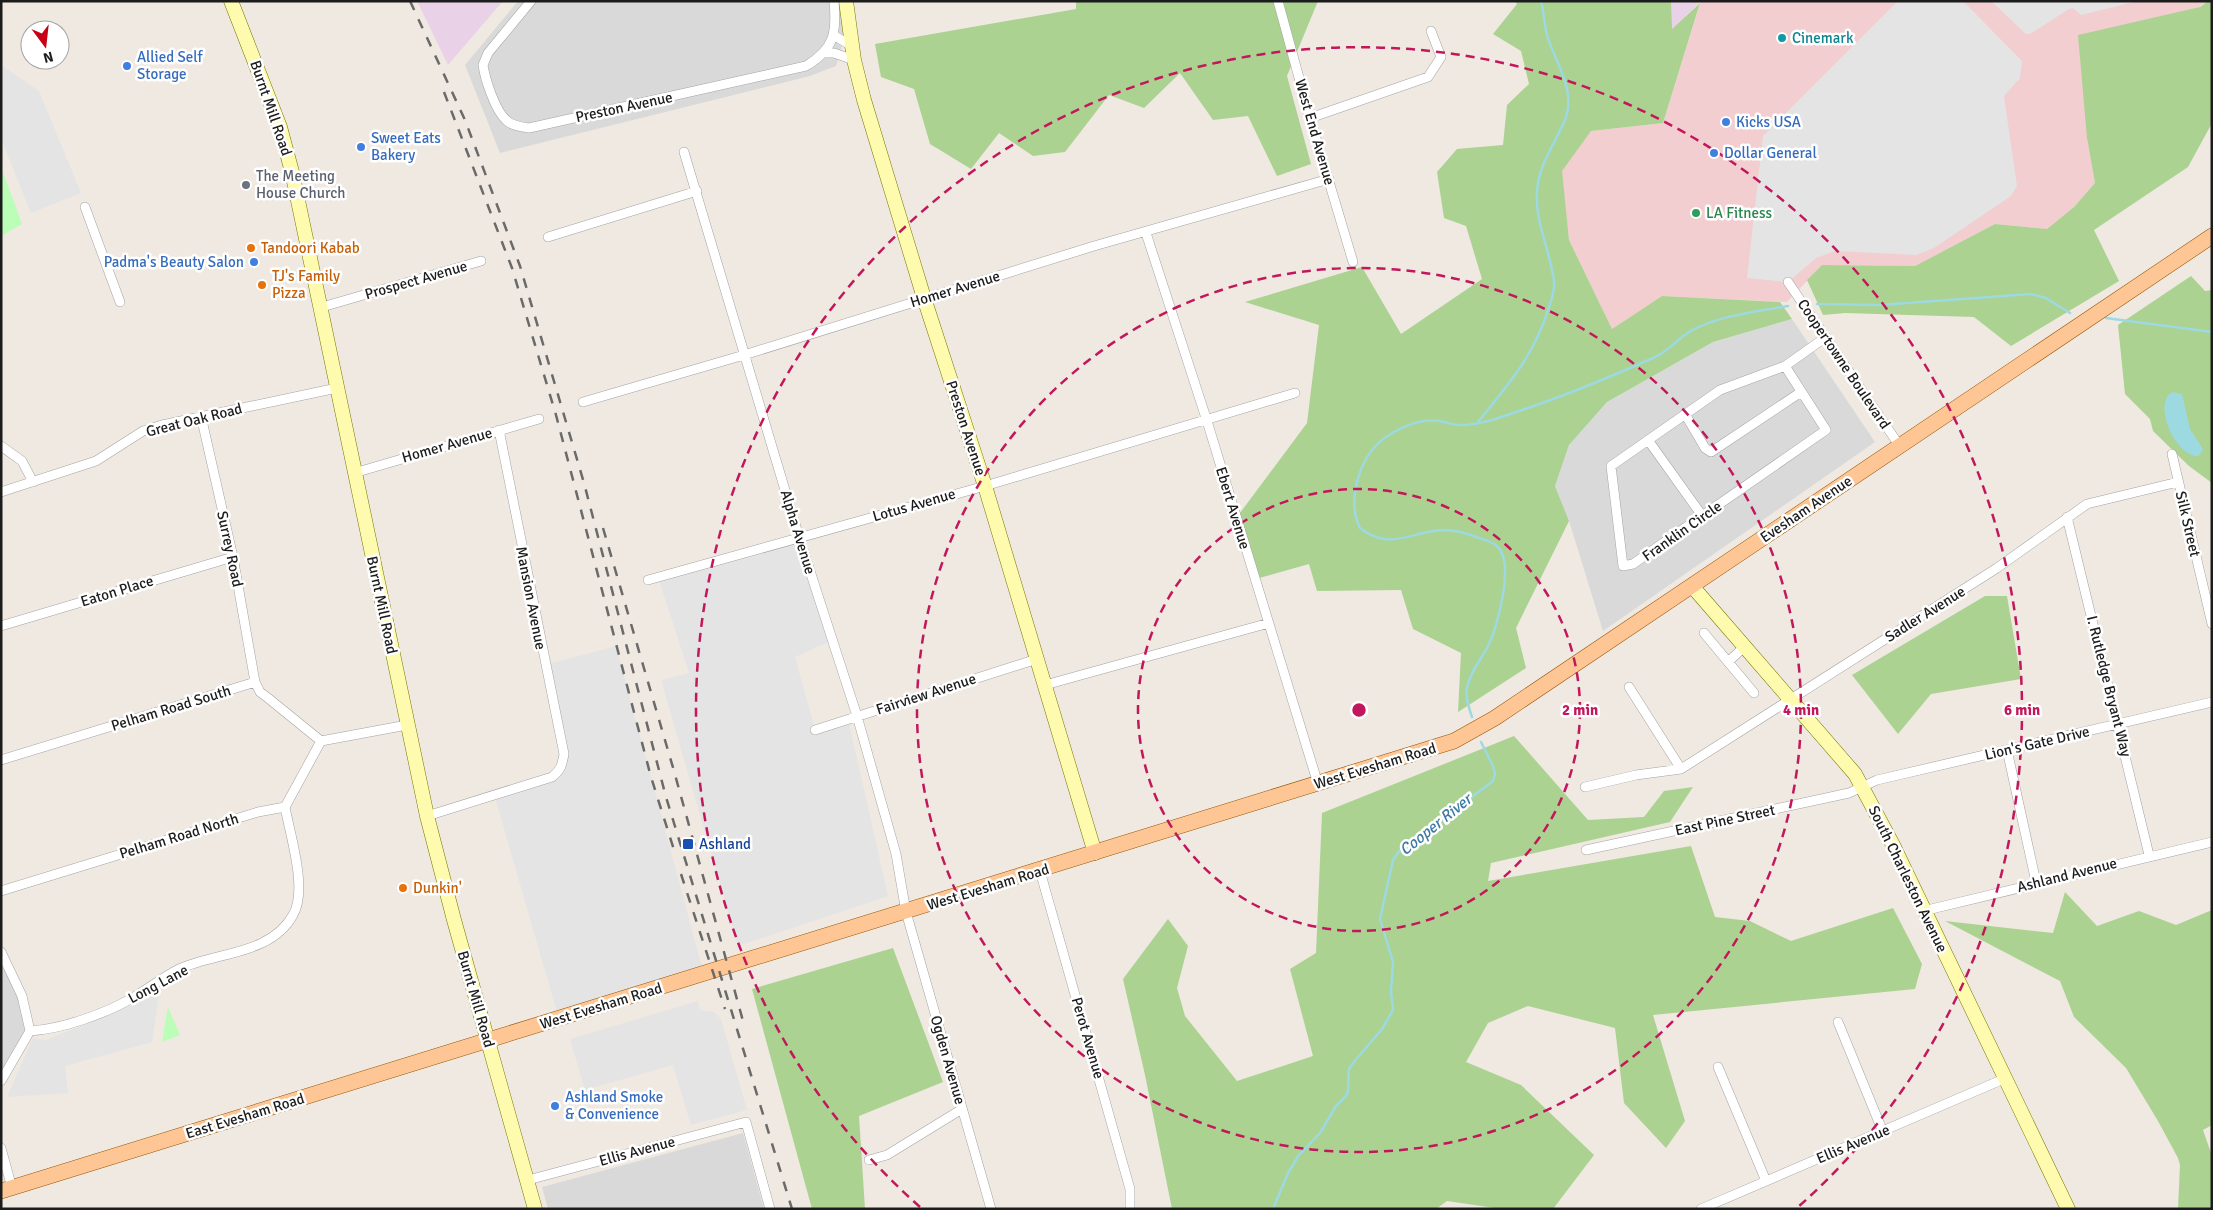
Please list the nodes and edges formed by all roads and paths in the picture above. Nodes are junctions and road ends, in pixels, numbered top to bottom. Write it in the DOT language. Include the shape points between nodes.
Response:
graph roads {
  1 [pos="232,1"];
  2 [pos="531,1"];
  3 [pos="834,1"];
  4 [pos="846,1"];
  5 [pos="1278,1"];
  6 [pos="1431,31"];
  7 [pos="833,36"];
  8 [pos="852,46"];
  9 [pos="825,53"];
  10 [pos="854,60"];
  11 [pos="1310,118"];
  12 [pos="684,152"];
  13 [pos="1329,180"];
  14 [pos="696,191"];
  15 [pos="85,206"];
  16 [pos="1146,232"];
  17 [pos="2212,236"];
  18 [pos="548,237"];
  19 [pos="481,261"];
  20 [pos="1353,262"];
  21 [pos="1788,282"];
  22 [pos="924,298"];
  23 [pos="120,302"];
  24 [pos="322,307"];
  25 [pos="1826,337"];
  26 [pos="744,355"];
  27 [pos="1785,366"];
  28 [pos="337,388"];
  29 [pos="1801,392"];
  30 [pos="1294,394"];
  31 [pos="583,402"];
  32 [pos="1685,414"];
  33 [pos="201,416"];
  34 [pos="539,419"];
  35 [pos="1206,421"];
  36 [pos="499,430"];
  37 [pos="1648,440"];
  38 [pos="1899,445"];
  39 [pos="1,446"];
  40 [pos="2172,454"];
  41 [pos="354,472"];
  42 [pos="33,482"];
  43 [pos="2178,482"];
  44 [pos="985,486"];
  45 [pos="1,492"];
  46 [pos="1703,517"];
  47 [pos="2067,517"];
  48 [pos="799,538"];
  49 [pos="233,557"];
  50 [pos="648,580"];
  51 [pos="1692,586"];
  52 [pos="1269,623"];
  53 [pos="2212,624"];
  54 [pos="1,626"];
  55 [pos="1704,633"];
  56 [pos="1744,647"];
  57 [pos="1037,659"];
  58 [pos="1728,662"];
  59 [pos="255,682"];
  60 [pos="1045,685"];
  61 [pos="1629,687"];
  62 [pos="1754,693"];
  63 [pos="1789,699"];
  64 [pos="2212,702"];
  65 [pos="857,716"];
  66 [pos="1485,724"];
  67 [pos="2119,724"];
  68 [pos="407,725"];
  69 [pos="815,730"];
  70 [pos="321,741"];
  71 [pos="2007,750"];
  72 [pos="1,760"];
  73 [pos="1681,769"];
  74 [pos="1318,784"];
  75 [pos="1862,786"];
  76 [pos="1586,787"];
  77 [pos="285,807"];
  78 [pos="427,816"];
  79 [pos="2212,842"];
  80 [pos="1586,850"];
  81 [pos="1095,853"];
  82 [pos="2149,855"];
  83 [pos="1040,870"];
  84 [pos="2036,882"];
  85 [pos="1,891"];
  86 [pos="1923,911"];
  87 [pos="906,912"];
  88 [pos="1,952"];
  89 [pos="1838,1022"];
  90 [pos="30,1031"];
  91 [pos="488,1041"];
  92 [pos="1718,1067"];
  93 [pos="2006,1078"];
  94 [pos="1,1081"];
  95 [pos="962,1109"];
  96 [pos="1883,1132"];
  97 [pos="1,1148"];
  98 [pos="869,1160"];
  99 [pos="528,1180"];
  100 [pos="1766,1181"];
  101 [pos="7,1189"];
  102 [pos="1130,1208"];
  103 [pos="535,1209"];
  104 [pos="770,1209"];
  105 [pos="991,1209"];
  106 [pos="1701,1209"];
  107 [pos="2068,1209"];
  1 -- 24 [label="street, Burnt Mill Road" via="280,127"];
  2 -- 9 [label="street, Preston Avenue" via="488,53 482,65 501,114 519,126 534,127 788,71 806,66"];
  3 -- 7 [label="street"];
  4 -- 8 [label="street, Preston Avenue"];
  5 -- 11 [label="street, West End Avenue"];
  6 -- 11 [label="street" via="1441,58 1428,77"];
  7 -- 8 [label="street"];
  7 -- 9 [label="street"];
  8 -- 10 [label="street, Preston Avenue"];
  9 -- 10 [label="street"];
  10 -- 22 [label="street, Preston Avenue"];
  11 -- 13 [label="street, West End Avenue"];
  12 -- 14 [label="street, Alpha Avenue"];
  13 -- 16 [label="street, Homer Avenue"];
  13 -- 20 [label="street, West End Avenue"];
  14 -- 18 [label="street"];
  14 -- 26 [label="street, Alpha Avenue"];
  15 -- 23 [label="street"];
  16 -- 22 [label="street, Homer Avenue"];
  16 -- 35 [label="street, Ebert Avenue"];
  17 -- 38 [label="main road, Evesham Avenue"];
  19 -- 24 [label="street, Prospect Avenue"];
  21 -- 25 [label="street, Coopertowne Boulevard"];
  22 -- 26 [label="street, Homer Avenue"];
  22 -- 44 [label="street, Preston Avenue"];
  24 -- 28 [label="street, Burnt Mill Road"];
  25 -- 27 [label="street, Franklin Circle"];
  25 -- 38 [label="street, Coopertowne Boulevard"];
  26 -- 31 [label="street, Homer Avenue"];
  26 -- 48 [label="street, Alpha Avenue"];
  27 -- 29 [label="street, Franklin Circle"];
  27 -- 32 [label="street, Franklin Circle" via="1720,390"];
  28 -- 33 [label="street, Great Oak Road"];
  28 -- 41 [label="street, Burnt Mill Road"];
  29 -- 32 [label="street" via="1711,452 1705,448"];
  29 -- 46 [label="street, Franklin Circle" via="1826,430"];
  30 -- 35 [label="street, Lotus Avenue"];
  32 -- 37 [label="street, Franklin Circle"];
  33 -- 42 [label="street, Great Oak Road" via="143,431 96,461"];
  33 -- 49 [label="street, Surrey Road"];
  34 -- 36 [label="street, Homer Avenue"];
  35 -- 44 [label="street, Lotus Avenue"];
  35 -- 52 [label="street, Ebert Avenue"];
  36 -- 41 [label="street, Homer Avenue"];
  36 -- 78 [label="street, Mansion Avenue" via="564,754 562,766 552,777"];
  37 -- 46 [label="street"];
  37 -- 46 [label="street, Franklin Circle" via="1611,466 1623,566 1633,564"];
  38 -- 51 [label="main road, Evesham Avenue"];
  39 -- 42 [label="street" via="22,461"];
  40 -- 43 [label="street, Silk Street"];
  41 -- 68 [label="street, Burnt Mill Road"];
  42 -- 45 [label="street, Great Oak Road"];
  43 -- 47 [label="street, Sadler Avenue" via="2087,504"];
  43 -- 53 [label="street, Silk Street"];
  44 -- 48 [label="street, Lotus Avenue"];
  44 -- 57 [label="street, Preston Avenue"];
  47 -- 63 [label="street, Sadler Avenue" via="1998,568"];
  47 -- 67 [label="street, I. Rutledge Bryant Way"];
  48 -- 50 [label="street, Lotus Avenue"];
  48 -- 65 [label="street, Alpha Avenue"];
  49 -- 54 [label="street, Eaton Place"];
  49 -- 59 [label="street, Surrey Road"];
  51 -- 56 [label="street, South Charleston Avenue"];
  51 -- 66 [label="main road, Evesham Avenue"];
  52 -- 60 [label="street"];
  52 -- 74 [label="street, Ebert Avenue"];
  55 -- 58 [label="street"];
  56 -- 58 [label="street"];
  56 -- 63 [label="street, South Charleston Avenue"];
  57 -- 60 [label="street, Preston Avenue"];
  57 -- 65 [label="street, Fairview Avenue"];
  58 -- 62 [label="street"];
  59 -- 70 [label="street" via="260,692"];
  59 -- 72 [label="street, Pelham Road South"];
  60 -- 81 [label="street, Preston Avenue"];
  61 -- 73 [label="street"];
  63 -- 73 [label="street, Sadler Avenue"];
  63 -- 75 [label="street, South Charleston Avenue"];
  64 -- 67 [label="street, Lion's Gate Drive"];
  65 -- 69 [label="street, Fairview Avenue"];
  65 -- 87 [label="street, Alpha Avenue" via="896,854"];
  66 -- 74 [label="main road, West Evesham Road" via="1454,741"];
  67 -- 71 [label="street, Lion's Gate Drive"];
  67 -- 82 [label="street, I. Rutledge Bryant Way"];
  68 -- 70 [label="street"];
  68 -- 78 [label="street, Burnt Mill Road"];
  70 -- 77 [label="street"];
  71 -- 75 [label="street, Lion's Gate Drive"];
  71 -- 84 [label="street"];
  73 -- 76 [label="street"];
  74 -- 81 [label="main road, West Evesham Road"];
  75 -- 80 [label="street, East Pine Street" via="1848,793"];
  75 -- 86 [label="street, South Charleston Avenue"];
  77 -- 85 [label="street, Pelham Road North" via="248,815"];
  77 -- 90 [label="street, Long Lane" via="298,879 298,900 294,915 274,936 245,950 180,969 132,998 92,1016 48,1030"];
  78 -- 91 [label="street, Burnt Mill Road"];
  79 -- 82 [label="street, Ashland Avenue"];
  81 -- 83 [label="main road, West Evesham Road"];
  82 -- 84 [label="street, Ashland Avenue"];
  83 -- 87 [label="main road, West Evesham Road"];
  83 -- 102 [label="street, Perot Avenue" via="1130,1189"];
  84 -- 86 [label="street, Ashland Avenue"];
  86 -- 93 [label="street, South Charleston Avenue"];
  87 -- 91 [label="main road, West Evesham Road"];
  87 -- 95 [label="street, Ogden Avenue"];
  88 -- 90 [label="street" via="22,996"];
  89 -- 96 [label="street"];
  90 -- 94 [label="street"];
  91 -- 99 [label="street, Burnt Mill Road"];
  91 -- 101 [label="main road, East Evesham Road"];
  92 -- 100 [label="street"];
  93 -- 96 [label="street, Ellis Avenue"];
  93 -- 107 [label="street, South Charleston Avenue"];
  95 -- 98 [label="street" via="887,1155"];
  95 -- 105 [label="street, Ogden Avenue"];
  96 -- 100 [label="street, Ellis Avenue"];
  97 -- 101 [label="street"];
  99 -- 103 [label="street, Burnt Mill Road"];
  99 -- 104 [label="street, Ellis Avenue" via="746,1122"];
  100 -- 106 [label="street, Ellis Avenue"];
}
